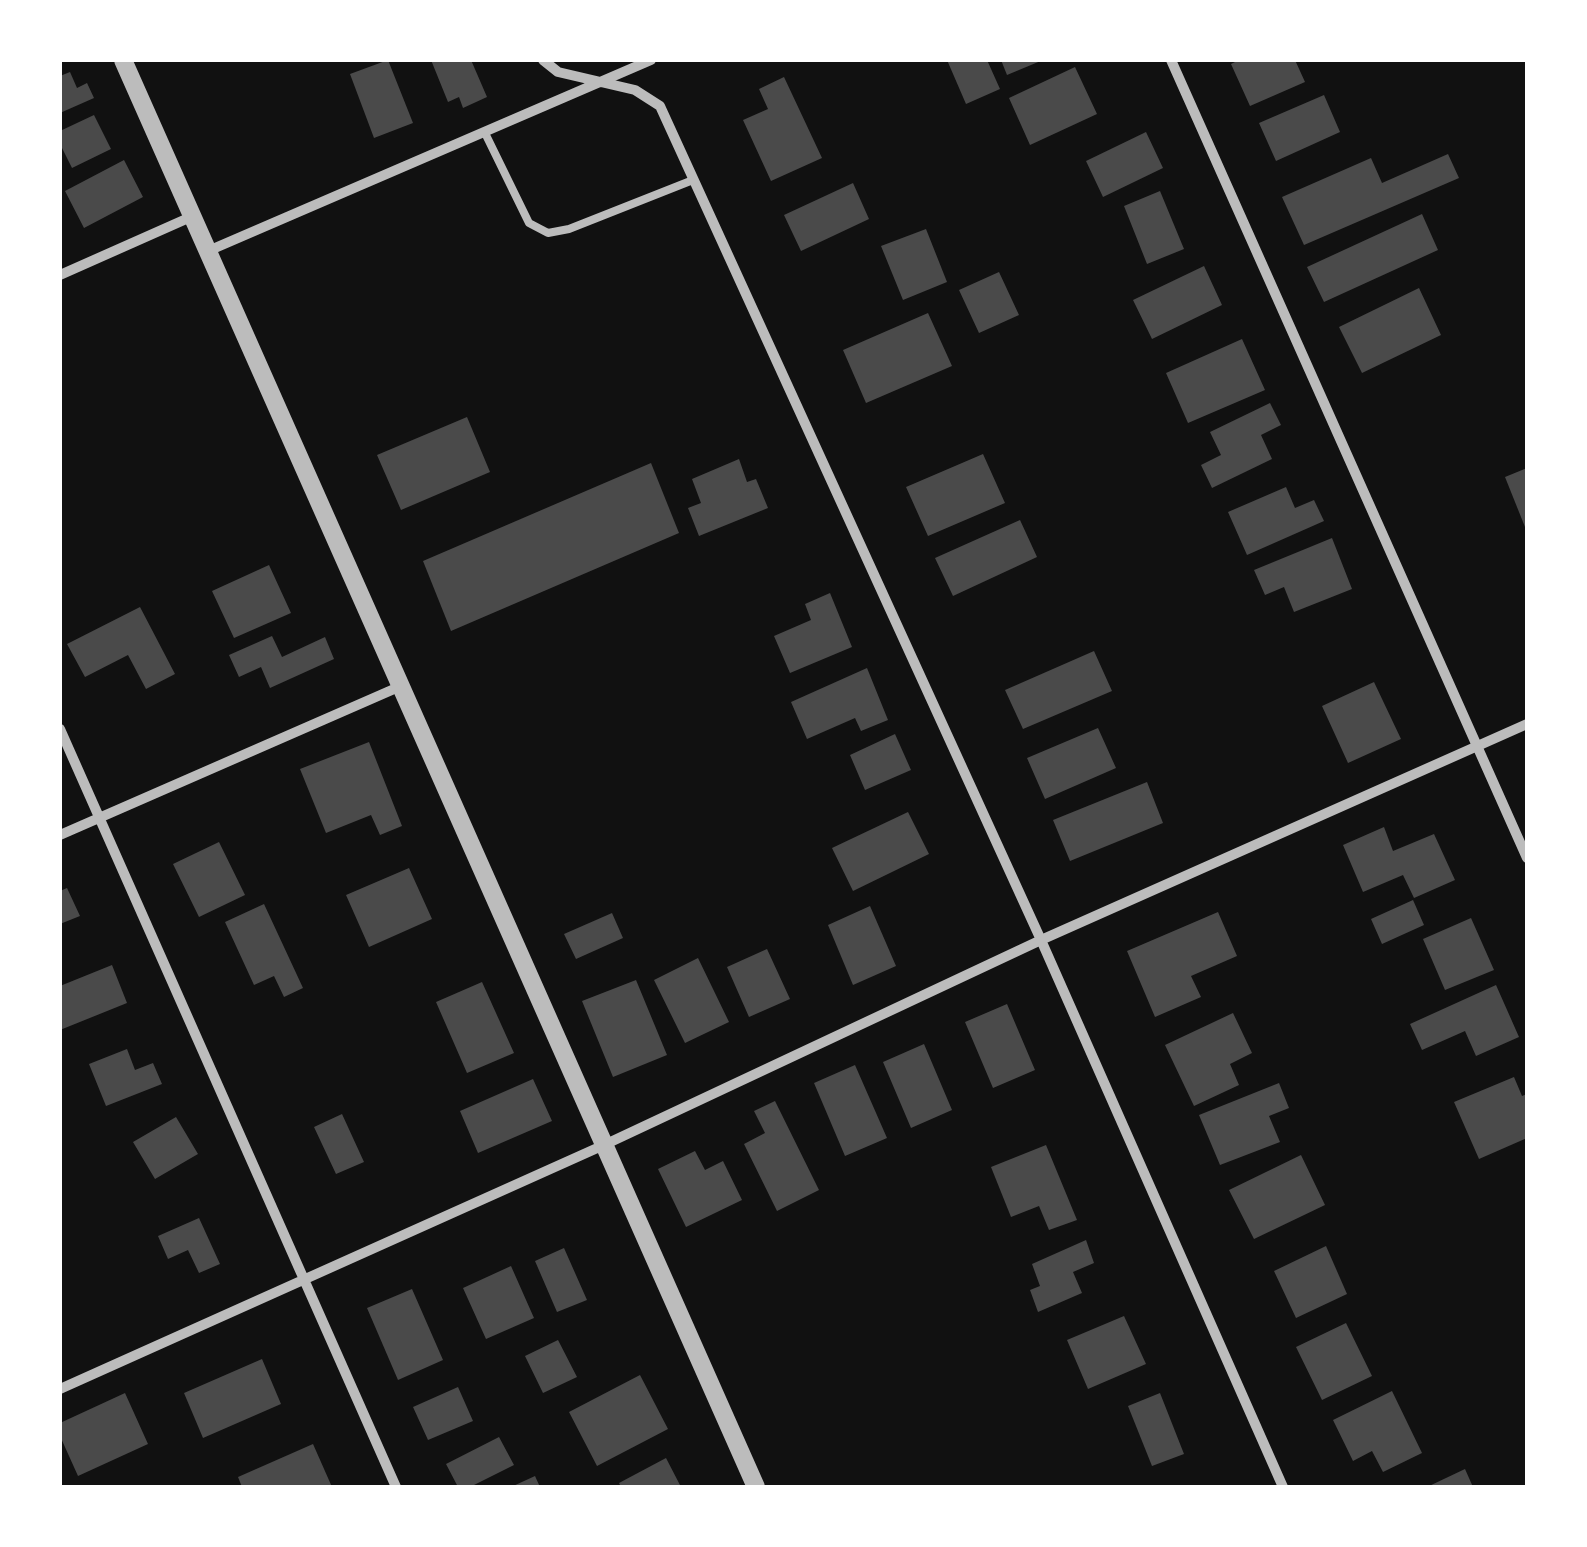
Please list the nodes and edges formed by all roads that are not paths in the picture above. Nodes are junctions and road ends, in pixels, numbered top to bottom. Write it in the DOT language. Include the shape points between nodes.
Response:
graph roads {
  1 [pos="123,60"];
  2 [pos="543,60"];
  3 [pos="651,60"];
  4 [pos="1171,60"];
  5 [pos="606,81"];
  6 [pos="485,132"];
  7 [pos="693,180"];
  8 [pos="193,216"];
  9 [pos="208,251"];
  10 [pos="60,275"];
  11 [pos="401,686"];
  12 [pos="1527,724"];
  13 [pos="60,730"];
  14 [pos="1477,746"];
  15 [pos="99,818"];
  16 [pos="60,836"];
  17 [pos="1527,858"];
  18 [pos="1041,940"];
  19 [pos="604,1145"];
  20 [pos="304,1281"];
  21 [pos="60,1389"];
  22 [pos="396,1487"];
  23 [pos="756,1487"];
  24 [pos="1282,1487"];
  1 -- 8 [label="street"];
  2 -- 5 [label="street" via="558,72"];
  3 -- 5 [label="street"];
  4 -- 14 [label="street"];
  5 -- 6 [label="street"];
  5 -- 7 [label="street" via="660,106"];
  6 -- 7 [label="lane" via="529,223 548,233"];
  6 -- 9 [label="street"];
  7 -- 18 [label="street"];
  8 -- 9 [label="street"];
  8 -- 10 [label="street"];
  9 -- 11 [label="street"];
  11 -- 15 [label="street"];
  11 -- 19 [label="street"];
  12 -- 14 [label="street"];
  13 -- 15 [label="street"];
  14 -- 17 [label="street"];
  14 -- 18 [label="street"];
  15 -- 16 [label="street"];
  15 -- 20 [label="street"];
  18 -- 19 [label="street"];
  18 -- 24 [label="street"];
  19 -- 20 [label="street"];
  19 -- 23 [label="street"];
  20 -- 21 [label="street"];
  20 -- 22 [label="street"];
}
